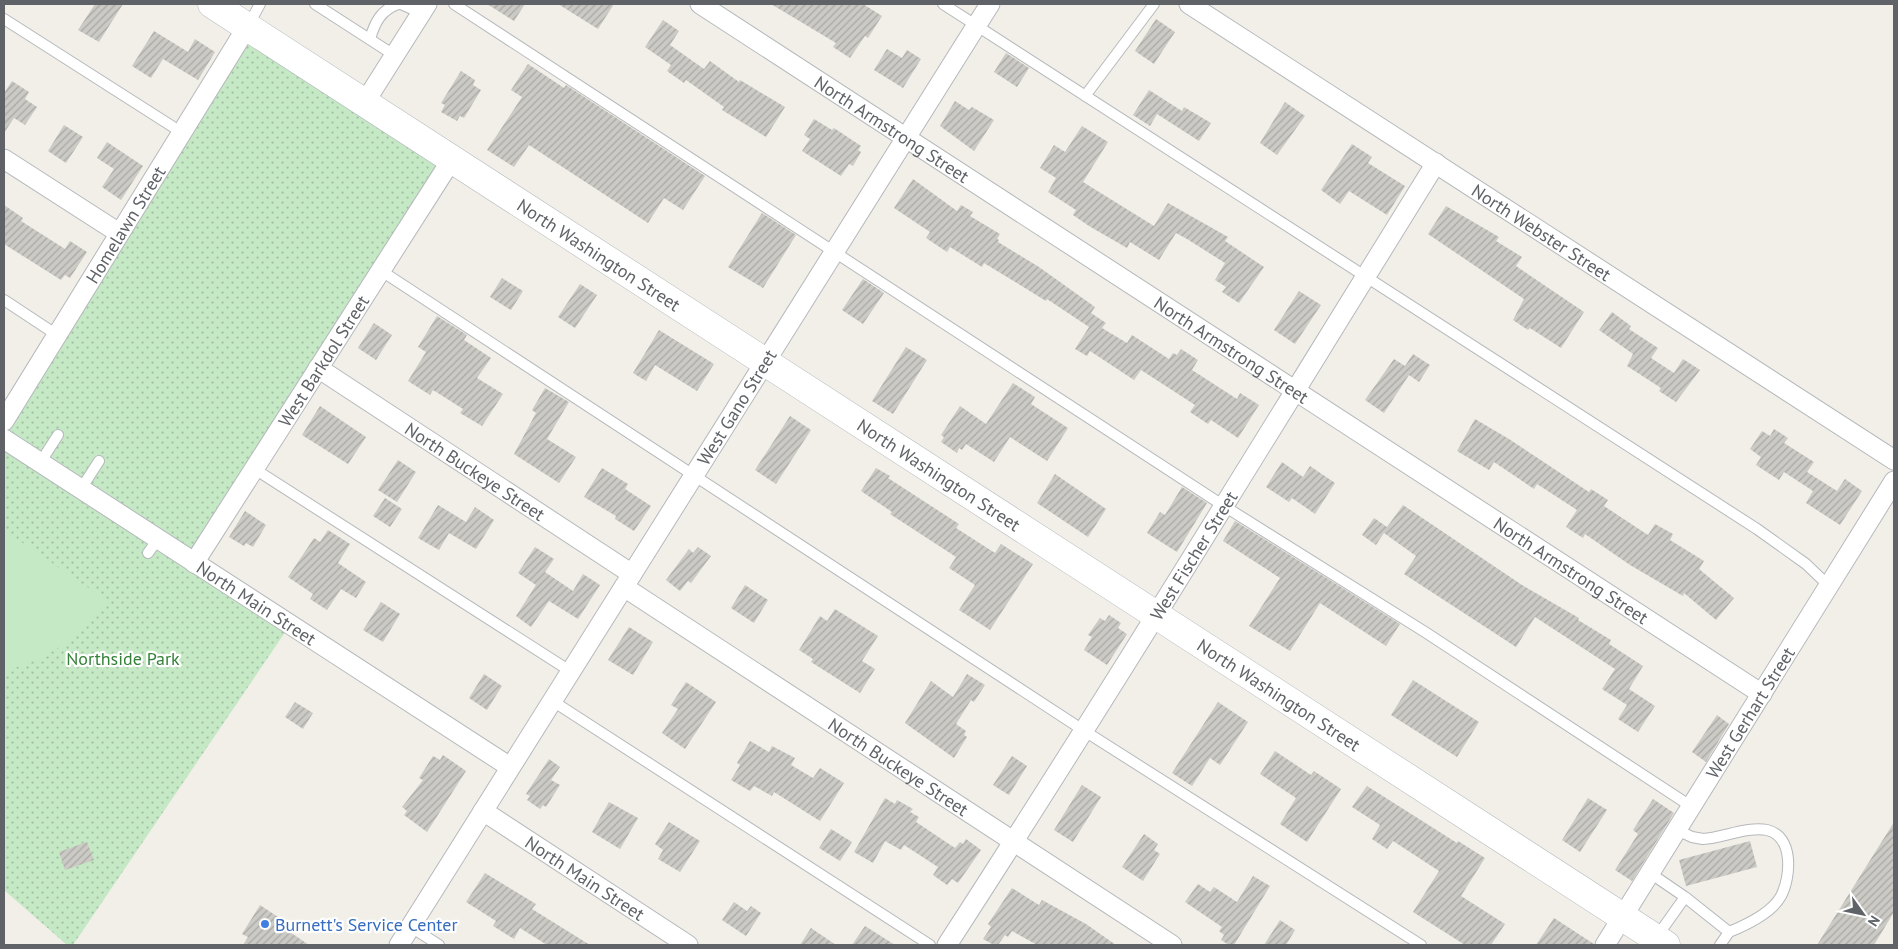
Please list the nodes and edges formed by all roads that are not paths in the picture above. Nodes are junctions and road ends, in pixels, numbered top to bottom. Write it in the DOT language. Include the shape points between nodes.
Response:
graph roads {
  1 [pos="212,4"];
  2 [pos="314,4"];
  3 [pos="399,4"];
  4 [pos="454,4"];
  5 [pos="700,4"];
  6 [pos="943,4"];
  7 [pos="990,4"];
  8 [pos="1154,4"];
  9 [pos="1189,4"];
  10 [pos="424,9"];
  11 [pos="254,15"];
  12 [pos="4,18"];
  13 [pos="976,25"];
  14 [pos="370,39"];
  15 [pos="394,55"];
  16 [pos="1085,96"];
  17 [pos="365,102"];
  18 [pos="181,132"];
  19 [pos="906,136"];
  20 [pos="4,159"];
  21 [pos="452,159"];
  22 [pos="1436,164"];
  23 [pos="119,233"];
  24 [pos="834,250"];
  25 [pos="380,270"];
  26 [pos="1365,278"];
  27 [pos="4,300"];
  28 [pos="57,335"];
  29 [pos="765,362"];
  30 [pos="318,368"];
  31 [pos="1295,388"];
  32 [pos="4,421"];
  33 [pos="58,435"];
  34 [pos="4,439"];
  35 [pos="1894,460"];
  36 [pos="99,461"];
  37 [pos="40,463"];
  38 [pos="253,468"];
  39 [pos="692,476"];
  40 [pos="1894,481"];
  41 [pos="80,489"];
  42 [pos="1224,506"];
  43 [pos="194,563"];
  44 [pos="628,581"];
  45 [pos="1829,586"];
  46 [pos="1155,614"];
  47 [pos="570,671"];
  48 [pos="1762,694"];
  49 [pos="551,700"];
  50 [pos="1083,730"];
  51 [pos="510,767"];
  52 [pos="1692,807"];
  53 [pos="483,811"];
  54 [pos="1677,830"];
  55 [pos="1014,842"];
  56 [pos="1650,873"];
  57 [pos="1685,897"];
  58 [pos="1623,917"];
  59 [pos="411,927"];
  60 [pos="1729,932"];
  61 [pos="1661,942"];
  62 [pos="400,945"];
  63 [pos="439,945"];
  64 [pos="688,945"];
  65 [pos="930,945"];
  66 [pos="947,945"];
  67 [pos="1172,945"];
  68 [pos="1421,945"];
  69 [pos="1605,945"];
  70 [pos="1720,945"];
  1 -- 11 [label="main road, North Washington Street"];
  2 -- 14 [label="lane"];
  3 -- 10 [label="lane"];
  3 -- 14 [label="lane" via="388,7 375,22"];
  4 -- 24 [label="lane"];
  5 -- 19 [label="street, North Armstrong Street"];
  6 -- 13 [label="lane"];
  7 -- 13 [label="street, West Gano Street"];
  8 -- 16 [label="lane"];
  9 -- 22 [label="street, North Webster Street"];
  10 -- 15 [label="street"];
  11 -- 17 [label="main road, North Washington Street"];
  11 -- 18 [label="street, Homelawn Street"];
  12 -- 18 [label="lane"];
  13 -- 16 [label="lane"];
  13 -- 19 [label="street, West Gano Street"];
  14 -- 15 [label="lane"];
  15 -- 17 [label="street"];
  16 -- 26 [label="lane"];
  17 -- 21 [label="main road, North Washington Street"];
  18 -- 23 [label="street, Homelawn Street"];
  19 -- 24 [label="street, West Gano Street"];
  19 -- 31 [label="street, North Armstrong Street"];
  20 -- 23 [label="street"];
  21 -- 25 [label="street, West Barkdol Street"];
  21 -- 29 [label="main road, North Washington Street"];
  22 -- 26 [label="street, West Fischer Street"];
  22 -- 35 [label="street, North Webster Street"];
  23 -- 28 [label="street, Homelawn Street"];
  24 -- 29 [label="street, West Gano Street"];
  24 -- 42 [label="lane"];
  25 -- 30 [label="street, West Barkdol Street"];
  25 -- 39 [label="lane"];
  26 -- 31 [label="street, West Fischer Street"];
  26 -- 45 [label="lane" via="1757,529 1806,564"];
  27 -- 28 [label="lane"];
  28 -- 32 [label="street, Homelawn Street"];
  29 -- 39 [label="street, West Gano Street"];
  29 -- 46 [label="main road, North Washington Street"];
  30 -- 38 [label="street, West Barkdol Street"];
  30 -- 44 [label="street, North Buckeye Street"];
  31 -- 42 [label="street, West Fischer Street"];
  31 -- 48 [label="street, North Armstrong Street"];
  33 -- 37 [label="lane"];
  34 -- 37 [label="street, North Main Street"];
  36 -- 41 [label="lane"];
  37 -- 41 [label="street, North Main Street"];
  38 -- 43 [label="street, West Barkdol Street"];
  38 -- 47 [label="lane"];
  39 -- 44 [label="street, West Gano Street"];
  39 -- 50 [label="lane"];
  40 -- 45 [label="street, West Gerhart Street"];
  41 -- 43 [label="street, North Main Street" via="153,546"];
  42 -- 46 [label="street, West Fischer Street"];
  42 -- 52 [label="lane" via="1425,632"];
  43 -- 51 [label="street, North Main Street"];
  44 -- 47 [label="street, West Gano Street"];
  44 -- 55 [label="street, North Buckeye Street"];
  45 -- 48 [label="street, West Gerhart Street"];
  46 -- 50 [label="street, West Fischer Street"];
  46 -- 58 [label="main road, North Washington Street"];
  47 -- 49 [label="street, West Gano Street"];
  48 -- 52 [label="street, West Gerhart Street"];
  49 -- 51 [label="street, West Gano Street"];
  49 -- 65 [label="lane"];
  50 -- 55 [label="street, West Fischer Street"];
  50 -- 68 [label="lane"];
  51 -- 53 [label="street, West Gano Street"];
  52 -- 54 [label="street, West Gerhart Street"];
  53 -- 59 [label="street, West Gano Street"];
  53 -- 64 [label="street, North Main Street"];
  54 -- 56 [label="street, West Gerhart Street"];
  54 -- 60 [label="lane" via="1703,838 1766,830 1778,834 1787,849 1787,873 1781,896 1760,916"];
  55 -- 66 [label="street, West Fischer Street"];
  55 -- 67 [label="street, North Buckeye Street"];
  56 -- 57 [label="lane"];
  56 -- 58 [label="street, West Gerhart Street"];
  57 -- 60 [label="lane"];
  57 -- 61 [label="lane"];
  58 -- 61 [label="main road, North Washington Street"];
  58 -- 69 [label="street, West Gerhart Street"];
  59 -- 62 [label="street, West Gano Street"];
  59 -- 63 [label="lane"];
  60 -- 70 [label="lane"];
}
